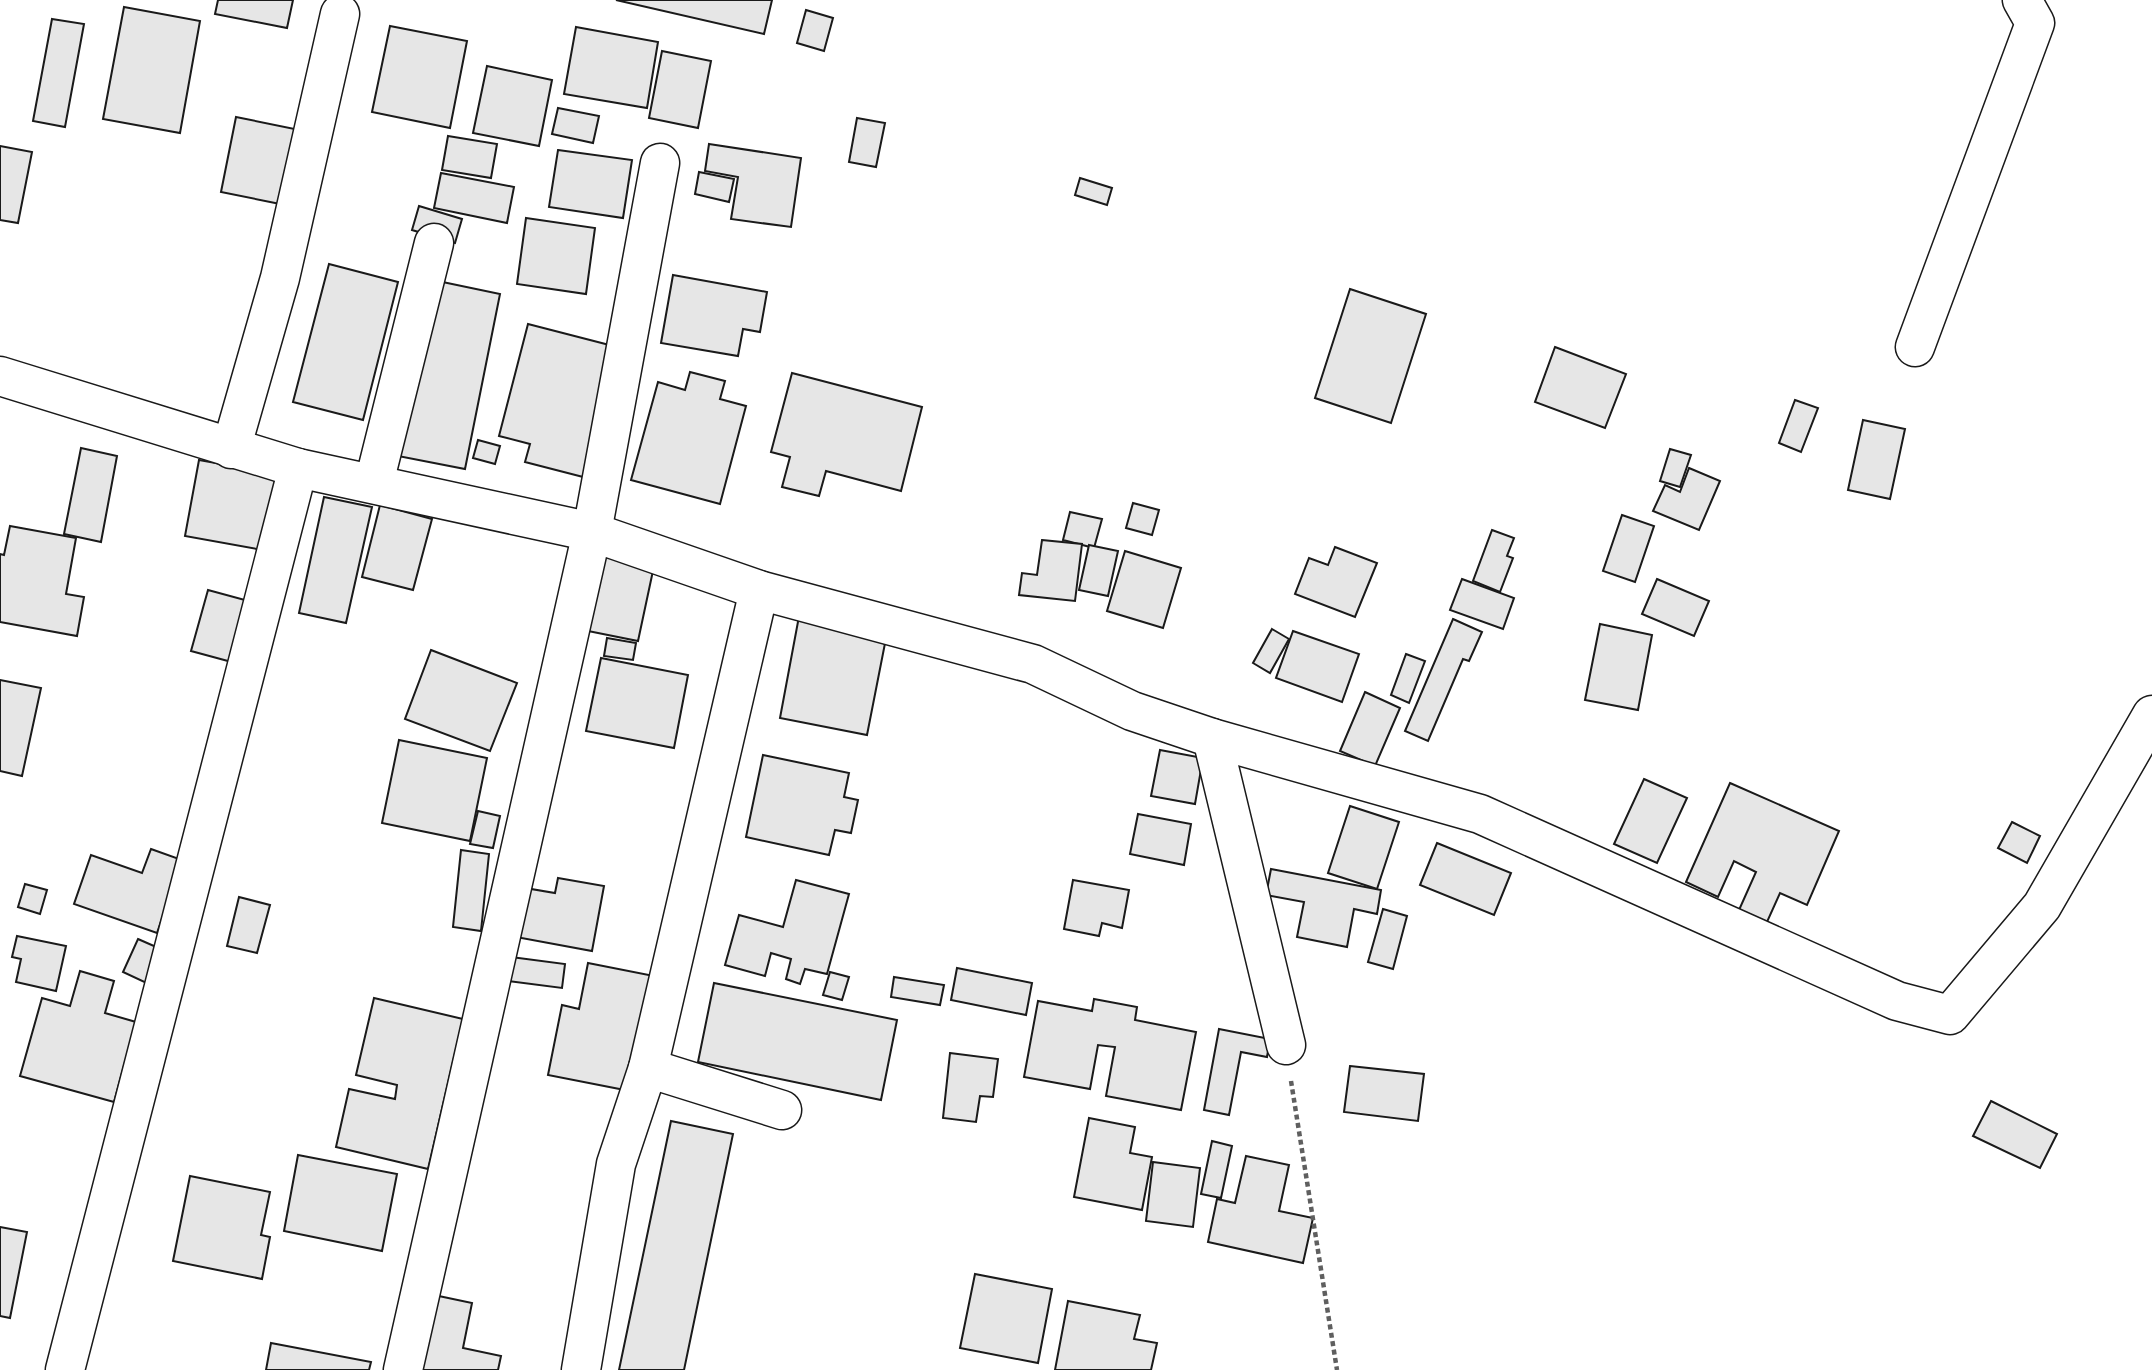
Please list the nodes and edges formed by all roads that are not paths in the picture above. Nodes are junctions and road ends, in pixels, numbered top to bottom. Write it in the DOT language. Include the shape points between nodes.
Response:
graph roads {
  1 [pos="2022,0"];
  2 [pos="340,14"];
  3 [pos="660,163"];
  4 [pos="434,243"];
  5 [pos="1915,347"];
  6 [pos="0,376"];
  7 [pos="230,449"];
  8 [pos="298,468"];
  9 [pos="374,483"];
  10 [pos="592,532"];
  11 [pos="759,590"];
  12 [pos="2152,715"];
  13 [pos="1212,738"];
  14 [pos="1286,1045"];
  15 [pos="648,1068"];
  16 [pos="782,1110"];
  17 [pos="65,1370"];
  18 [pos="403,1370"];
  19 [pos="581,1370"];
  1 -- 5 [label="street" via="2035,23"];
  2 -- 7 [label="street" via="280,278"];
  3 -- 10 [label="street"];
  4 -- 9 [label="street"];
  6 -- 7 [label="street"];
  7 -- 8 [label="street"];
  8 -- 9 [label="street"];
  8 -- 17 [label="street"];
  9 -- 10 [label="street"];
  10 -- 11 [label="street"];
  10 -- 18 [label="street"];
  11 -- 13 [label="street" via="1033,664 1132,711"];
  11 -- 15 [label="street"];
  12 -- 13 [label="street" via="2042,906 1950,1015 1897,1001 1480,814"];
  13 -- 14 [label="street"];
  15 -- 16 [label="street"];
  15 -- 19 [label="street" via="617,1164"];
}
